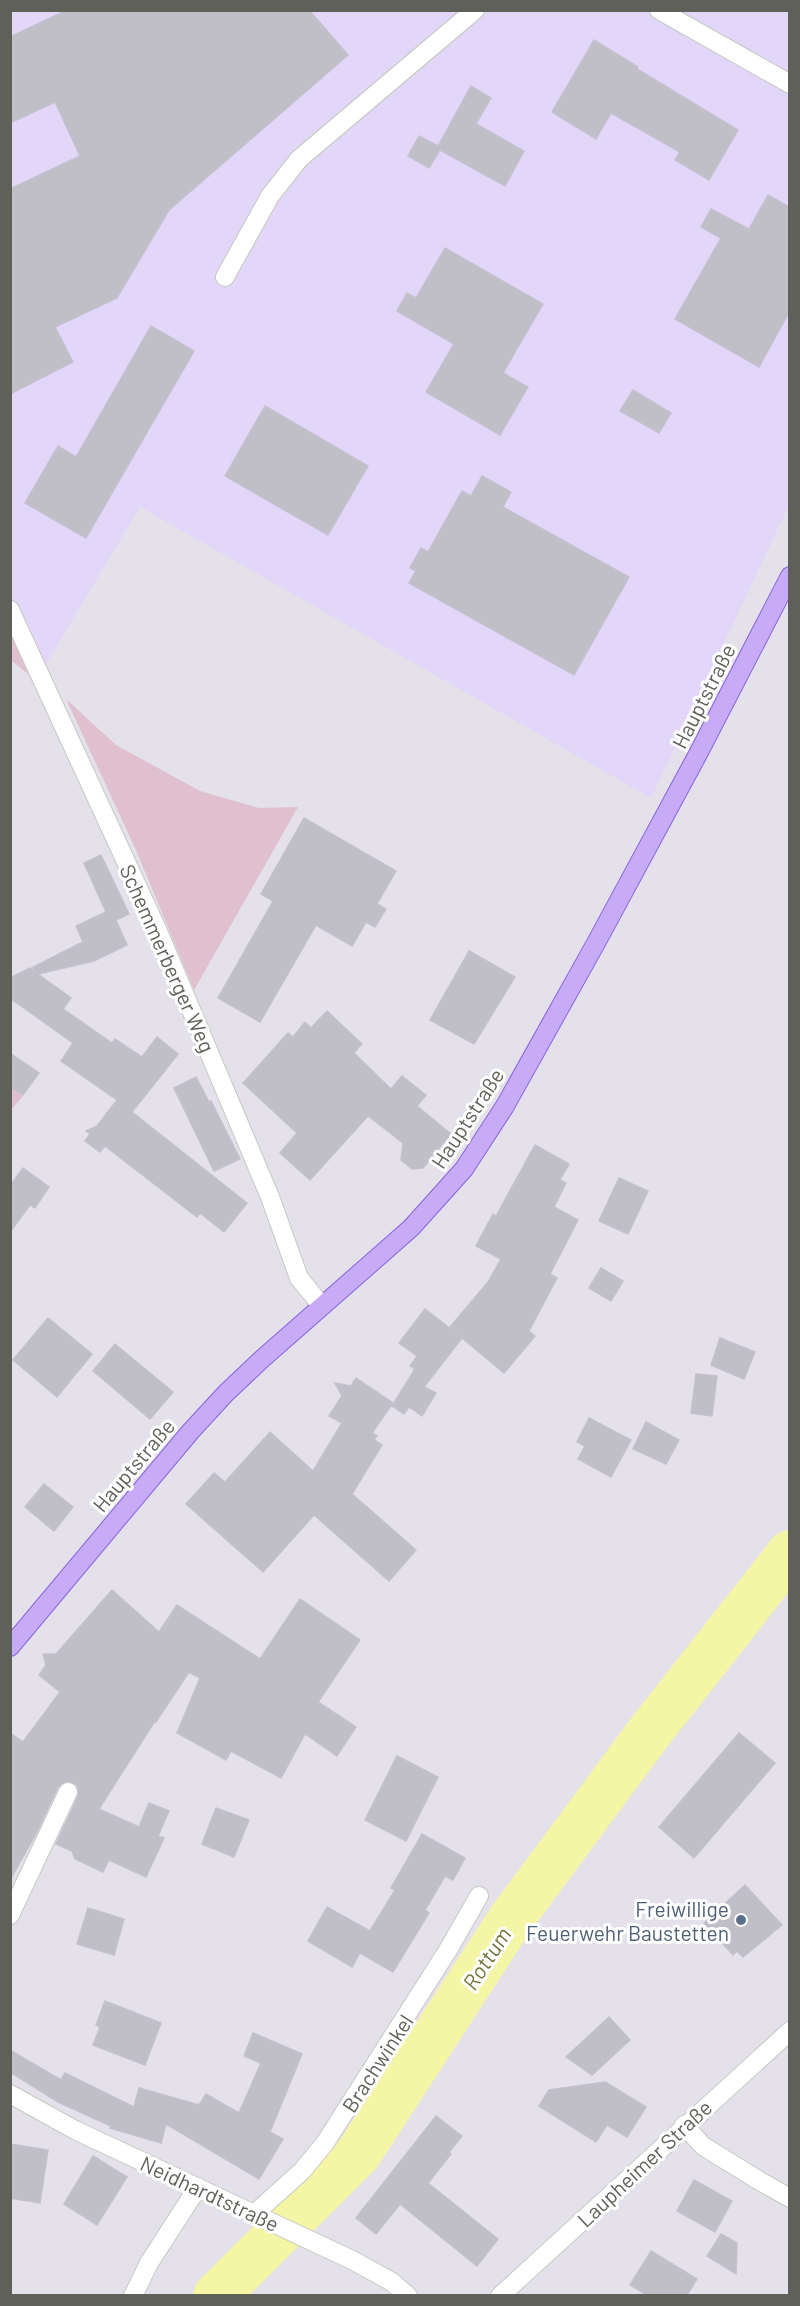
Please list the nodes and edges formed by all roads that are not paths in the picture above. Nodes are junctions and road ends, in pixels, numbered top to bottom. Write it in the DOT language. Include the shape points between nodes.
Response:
graph roads {
  1 [pos="475,10"];
  2 [pos="659,10"];
  3 [pos="789,84"];
  4 [pos="225,277"];
  5 [pos="789,576"];
  6 [pos="10,610"];
  7 [pos="322,1306"];
  8 [pos="10,1647"];
  9 [pos="68,1792"];
  10 [pos="479,1896"];
  11 [pos="10,1915"];
  12 [pos="789,2031"];
  13 [pos="10,2094"];
  14 [pos="684,2125"];
  15 [pos="198,2187"];
  16 [pos="789,2198"];
  17 [pos="260,2216"];
  18 [pos="133,2295"];
  19 [pos="408,2295"];
  20 [pos="500,2295"];
  1 -- 4 [label="street" via="299,159 270,196"];
  2 -- 3 [label="street"];
  5 -- 7 [label="main road, Hauptstraße" via="698,754 505,1106 464,1169 411,1228"];
  6 -- 7 [label="street, Schemmerberger Weg" via="157,929 266,1187 299,1278"];
  7 -- 8 [label="main road, Hauptstraße" via="261,1359 198,1424"];
  9 -- 11 [label="street"];
  10 -- 17 [label="street, Brachwinkel" via="325,2143"];
  12 -- 14 [label="street, Laupheimer Straße"];
  13 -- 15 [label="street, Neidhardtstraße" via="75,2130"];
  14 -- 16 [label="street" via="704,2146"];
  14 -- 20 [label="street, Laupheimer Straße"];
  15 -- 17 [label="street, Neidhardtstraße"];
  15 -- 18 [label="street"];
  17 -- 19 [label="street, Neidhardtstraße" via="392,2282"];
}
